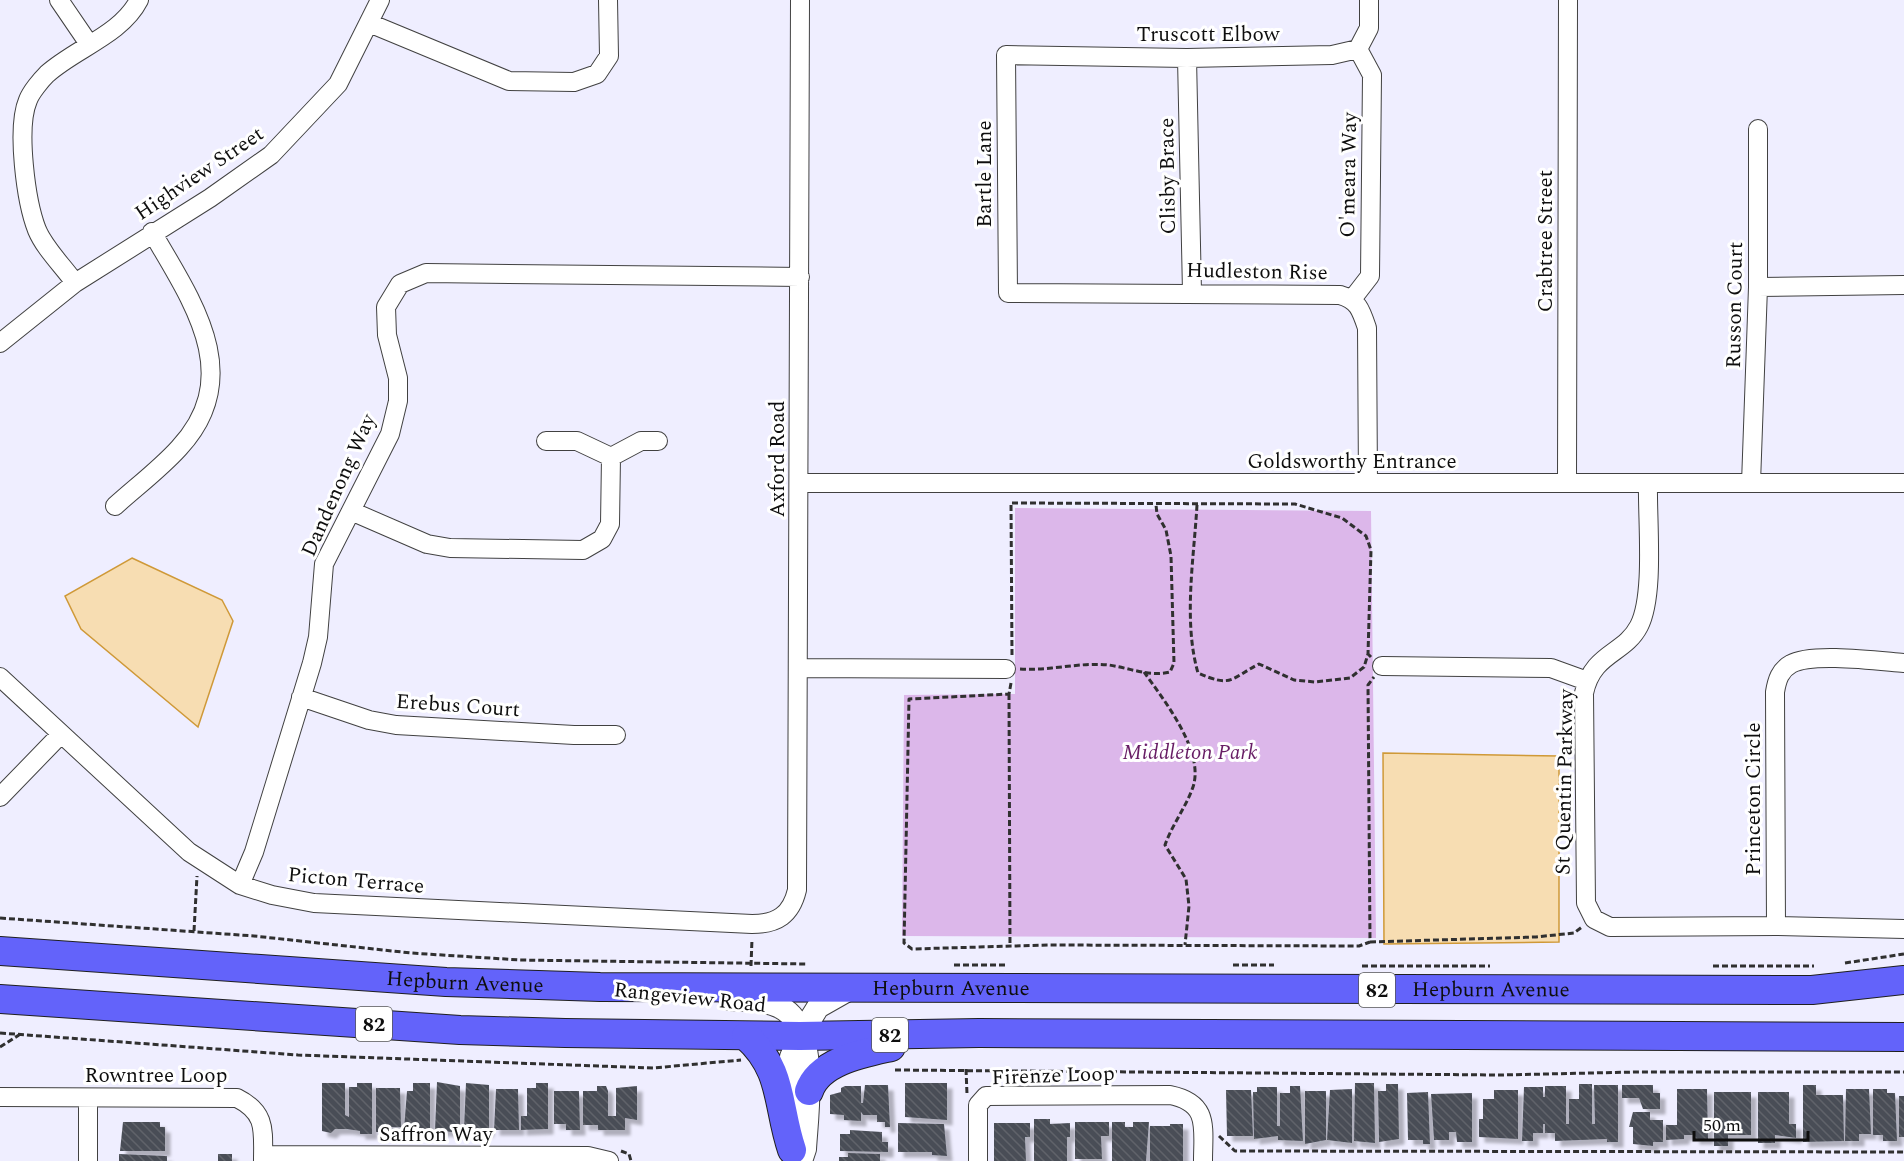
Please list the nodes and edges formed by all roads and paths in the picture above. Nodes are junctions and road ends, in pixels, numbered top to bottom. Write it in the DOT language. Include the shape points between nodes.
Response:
graph roads {
  1 [pos="59,0"];
  2 [pos="139,0"];
  3 [pos="380,0"];
  4 [pos="609,0"];
  5 [pos="800,0"];
  6 [pos="1369,0"];
  7 [pos="1568,0"];
  8 [pos="369,23"];
  9 [pos="89,44"];
  10 [pos="1358,50"];
  11 [pos="1006,55"];
  12 [pos="1187,58"];
  13 [pos="1758,129"];
  14 [pos="152,232"];
  15 [pos="800,277"];
  16 [pos="75,283"];
  17 [pos="1904,285"];
  18 [pos="1758,287"];
  19 [pos="1192,292"];
  20 [pos="1008,293"];
  21 [pos="1353,298"];
  22 [pos="0,343"];
  23 [pos="546,441"];
  24 [pos="658,441"];
  25 [pos="610,457"];
  26 [pos="800,483"];
  27 [pos="1368,483"];
  28 [pos="1567,483"];
  29 [pos="1648,483"];
  30 [pos="1751,483"];
  31 [pos="1904,483"];
  32 [pos="1156,505"];
  33 [pos="1197,505"];
  34 [pos="115,506"];
  35 [pos="351,511"];
  36 [pos="1368,654"];
  37 [pos="1904,663"];
  38 [pos="1382,666"];
  39 [pos="798,668"];
  40 [pos="1009,669"];
  41 [pos="1144,672"];
  42 [pos="0,677"];
  43 [pos="1587,681"];
  44 [pos="1009,694"];
  45 [pos="301,697"];
  46 [pos="61,734"];
  47 [pos="616,735"];
  48 [pos="0,796"];
  49 [pos="199,859"];
  50 [pos="240,885"];
  51 [pos="785,915"];
  52 [pos="0,918"];
  53 [pos="1594,919"];
  54 [pos="752,924"];
  55 [pos="1776,926"];
  56 [pos="1904,929"];
  57 [pos="194,931"];
  58 [pos="1370,942"];
  59 [pos="1185,945"];
  60 [pos="1010,946"];
  61 [pos="0,951"];
  62 [pos="1904,954"];
  63 [pos="752,964"];
  64 [pos="808,964"];
  65 [pos="948,965"];
  66 [pos="1016,965"];
  67 [pos="1230,965"];
  68 [pos="1276,965"];
  69 [pos="1834,965"];
  70 [pos="1353,966"];
  71 [pos="1497,966"];
  72 [pos="1708,966"];
  73 [pos="1824,966"];
  74 [pos="1904,980"];
  75 [pos="600,987"];
  76 [pos="848,990"];
  77 [pos="0,999"];
  78 [pos="0,1033"];
  79 [pos="979,1033"];
  80 [pos="20,1035"];
  81 [pos="800,1036"];
  82 [pos="1904,1037"];
  83 [pos="0,1047"];
  84 [pos="748,1047"];
  85 [pos="966,1069"];
  86 [pos="890,1070"];
  87 [pos="1904,1072"];
  88 [pos="808,1090"];
  89 [pos="967,1096"];
  90 [pos="0,1097"];
  91 [pos="88,1098"];
  92 [pos="1203,1125"];
  93 [pos="1904,1152"];
  94 [pos="612,1155"];
  95 [pos="796,1157"];
  96 [pos="263,1158"];
  97 [pos="432,1159"];
  98 [pos="88,1161"];
  99 [pos="631,1161"];
  100 [pos="978,1161"];
  101 [pos="1203,1161"];
  1 -- 9 [label="street"];
  2 -- 9 [label="street" via="126,18"];
  3 -- 8 [label="street, Highview Street"];
  4 -- 8 [label="street" via="609,56 597,74 574,82 509,81"];
  5 -- 15 [label="street, Axford Road"];
  6 -- 10 [label="street" via="1369,28"];
  7 -- 28 [label="street, Crabtree Street"];
  8 -- 14 [label="street, Highview Street" via="338,84 271,155"];
  9 -- 16 [label="street" via="46,75 28,99 23,125 27,201 38,233"];
  10 -- 12 [label="street, Truscott Elbow" via="1332,55"];
  10 -- 21 [label="street, O'meara Way" via="1372,75 1370,276"];
  11 -- 12 [label="street, Truscott Elbow"];
  11 -- 20 [label="street, Bartle Lane"];
  12 -- 19 [label="street, Clisby Brace"];
  13 -- 18 [label="street, Russon Court"];
  14 -- 16 [label="street, Highview Street"];
  14 -- 34 [label="street" via="199,314 212,365 209,403 181,447"];
  15 -- 26 [label="street, Axford Road"];
  15 -- 35 [label="street, Dandenong Way" via="426,273 400,284 386,307 398,401 390,434"];
  16 -- 22 [label="street, Highview Street"];
  17 -- 18 [label="street"];
  18 -- 30 [label="street, Russon Court"];
  19 -- 20 [label="street, Hudleston Rise"];
  19 -- 21 [label="street, Hudleston Rise"];
  21 -- 27 [label="street, Hudleston Rise" via="1367,327"];
  23 -- 25 [label="street" via="577,441"];
  24 -- 25 [label="street" via="641,441"];
  25 -- 35 [label="street" via="610,524 602,539 583,550 450,548 427,544"];
  26 -- 27 [label="street, Goldsworthy Entrance"];
  26 -- 39 [label="street, Axford Road"];
  27 -- 28 [label="street, Goldsworthy Entrance"];
  28 -- 29 [label="street, Goldsworthy Entrance"];
  29 -- 30 [label="street, Goldsworthy Entrance"];
  29 -- 43 [label="street, St Quentin Parkway" via="1644,611 1634,634 1600,662"];
  30 -- 31 [label="street, Goldsworthy Entrance"];
  32 -- 33 [label="path"];
  32 -- 40 [label="path" via="1011,503"];
  32 -- 41 [label="path" via="1171,556 1174,663 1170,672"];
  33 -- 36 [label="path" via="1295,504 1342,518 1366,536 1371,550"];
  33 -- 36 [label="path" via="1192,592 1193,656 1198,673 1233,681 1259,664 1294,680 1315,682 1350,678 1364,667"];
  35 -- 45 [label="street, Dandenong Way" via="324,564 318,637"];
  36 -- 38 [label="path"];
  37 -- 55 [label="street, Princeton Circle" via="1861,658 1800,660 1780,675 1775,692"];
  38 -- 43 [label="street" via="1551,668"];
  38 -- 58 [label="path" via="1368,685"];
  39 -- 40 [label="street"];
  39 -- 51 [label="street, Axford Road" via="797,890"];
  40 -- 41 [label="path" via="1042,670 1082,664"];
  40 -- 44 [label="path"];
  41 -- 59 [label="path" via="1173,712 1193,752 1194,786 1165,845 1186,879 1189,906"];
  42 -- 46 [label="street, Picton Terrace"];
  43 -- 53 [label="street, St Quentin Parkway" via="1585,893"];
  44 -- 60 [label="path"];
  44 -- 60 [label="path" via="909,699 904,943 912,950"];
  45 -- 47 [label="street, Erebus Court" via="396,725"];
  45 -- 50 [label="street, Dandenong Way" via="254,852"];
  46 -- 48 [label="street"];
  46 -- 49 [label="street, Picton Terrace"];
  49 -- 50 [label="street, Picton Terrace"];
  49 -- 57 [label="path"];
  50 -- 54 [label="street, Picton Terrace" via="314,903"];
  51 -- 54 [label="street, Picton Terrace" via="774,922"];
  52 -- 57 [label="path"];
  53 -- 55 [label="street" via="1610,927"];
  53 -- 58 [label="path" via="1574,933 1536,937"];
  54 -- 63 [label="path"];
  55 -- 56 [label="street"];
  57 -- 63 [label="path" via="520,960"];
  58 -- 59 [label="path" via="1359,946"];
  59 -- 60 [label="path"];
  61 -- 75 [label="main road, Hepburn Avenue / 82" via="446,982"];
  62 -- 69 [label="path"];
  63 -- 64 [label="path"];
  65 -- 66 [label="path"];
  67 -- 68 [label="path"];
  70 -- 71 [label="path"];
  72 -- 73 [label="path"];
  74 -- 76 [label="main road, Hepburn Avenue / 82" via="1812,990"];
  75 -- 76 [label="main road, Hepburn Avenue / 82"];
  75 -- 81 [label="street, Rangeview Road" via="763,1002 789,1014"];
  76 -- 81 [label="street" via="818,1007"];
  77 -- 84 [label="main road, Hepburn Avenue / 82"];
  78 -- 80 [label="path"];
  79 -- 81 [label="main road, Hepburn Avenue / 82"];
  79 -- 82 [label="main road, Hepburn Avenue / 82"];
  79 -- 88 [label="main road" via="856,1054 818,1075"];
  80 -- 83 [label="path"];
  80 -- 84 [label="path" via="298,1055 652,1068"];
  81 -- 84 [label="main road, Hepburn Avenue / 82"];
  81 -- 88 [label="street, Rangeview Road" via="809,1056"];
  81 -- 95 [label="street" via="791,1057"];
  84 -- 95 [label="main road" via="766,1057 774,1074 784,1126"];
  85 -- 86 [label="path"];
  85 -- 87 [label="path" via="1501,1075"];
  85 -- 89 [label="path, Firenze Loop"];
  88 -- 95 [label="street, Rangeview Road" via="805,1149"];
  90 -- 91 [label="street, Rowntree Loop"];
  91 -- 96 [label="street, Rowntree Loop" via="237,1098 258,1113"];
  91 -- 98 [label="street"];
  92 -- 93 [label="path" via="1218,1126 1218,1136 1235,1151"];
  92 -- 100 [label="street, Firenze Loop" via="1198,1107 1187,1098 1170,1095 986,1096 978,1105"];
  92 -- 101 [label="street"];
  94 -- 97 [label="street, Saffron Way"];
  94 -- 99 [label="path" via="629,1154"];
  96 -- 97 [label="street, Saffron Way"];
}
